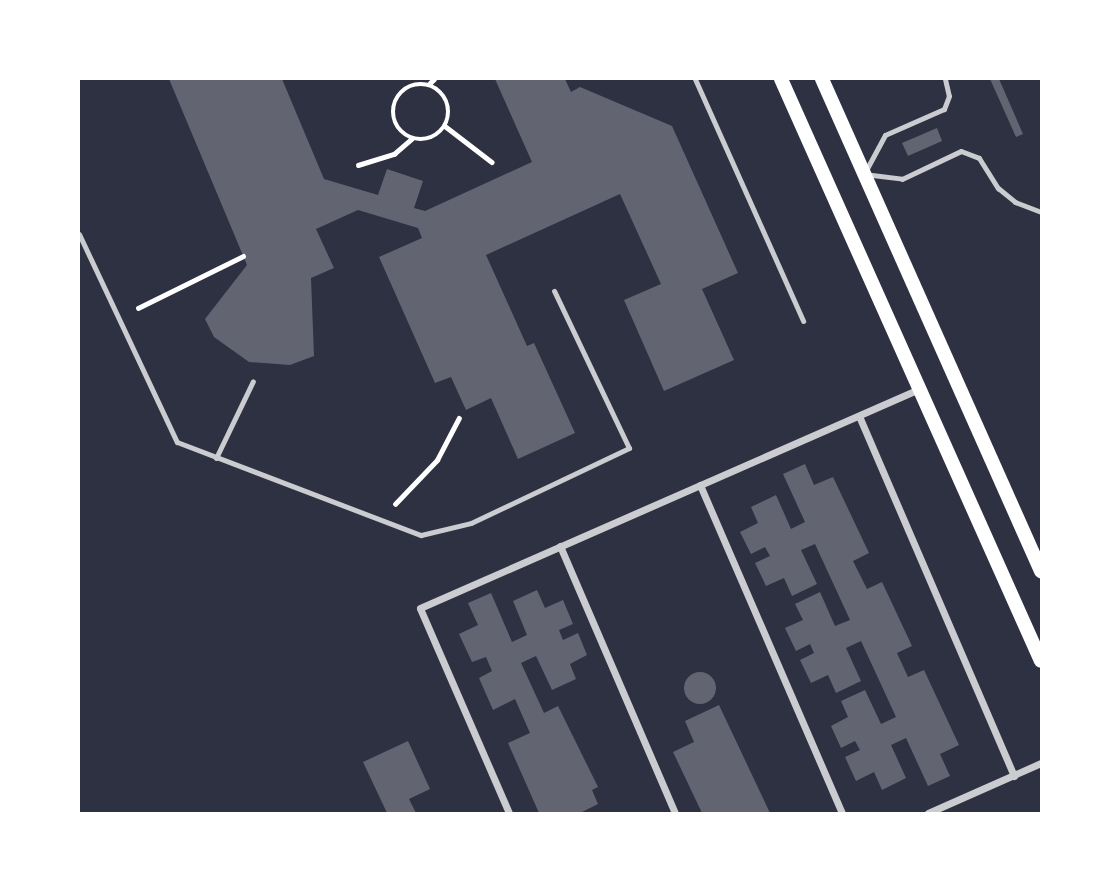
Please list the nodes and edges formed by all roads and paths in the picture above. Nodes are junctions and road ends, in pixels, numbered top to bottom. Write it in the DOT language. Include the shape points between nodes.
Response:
graph roads {
  1 [pos="434,79"];
  2 [pos="695,79"];
  3 [pos="781,79"];
  4 [pos="822,79"];
  5 [pos="945,79"];
  6 [pos="429,84"];
  7 [pos="445,127"];
  8 [pos="411,139"];
  9 [pos="492,162"];
  10 [pos="358,165"];
  11 [pos="864,174"];
  12 [pos="1041,212"];
  13 [pos="79,233"];
  14 [pos="243,256"];
  15 [pos="554,291"];
  16 [pos="118,317"];
  17 [pos="803,321"];
  18 [pos="253,381"];
  19 [pos="920,388"];
  20 [pos="859,415"];
  21 [pos="459,418"];
  22 [pos="216,458"];
  23 [pos="700,485"];
  24 [pos="380,520"];
  25 [pos="560,546"];
  26 [pos="1041,571"];
  27 [pos="1041,661"];
  28 [pos="1041,763"];
  29 [pos="1014,776"];
  30 [pos="509,813"];
  31 [pos="675,813"];
  32 [pos="842,813"];
  33 [pos="928,813"];
  1 -- 6 [label="path"];
  2 -- 17 [label="lane"];
  3 -- 19 [label="main road"];
  4 -- 11 [label="main road"];
  5 -- 11 [label="lane" via="949,96 944,109 886,135"];
  6 -- 7 [label="path" via="447,102"];
  6 -- 8 [label="path" via="416,83 396,97 394,121"];
  7 -- 8 [label="path" via="424,140"];
  7 -- 9 [label="path"];
  8 -- 10 [label="path" via="394,155"];
  11 -- 12 [label="lane" via="902,179 961,151 979,158 998,188 1015,202"];
  11 -- 26 [label="main road"];
  13 -- 16 [label="lane"];
  14 -- 16 [label="path"];
  15 -- 24 [label="lane" via="629,448 471,523 421,535"];
  16 -- 22 [label="lane" via="177,442"];
  18 -- 22 [label="lane"];
  19 -- 20 [label="street"];
  19 -- 27 [label="main road"];
  20 -- 23 [label="street"];
  20 -- 29 [label="street"];
  21 -- 24 [label="path" via="437,460"];
  22 -- 24 [label="lane"];
  23 -- 25 [label="street"];
  23 -- 32 [label="street"];
  25 -- 30 [label="street" via="420,608"];
  25 -- 31 [label="street"];
  28 -- 29 [label="street"];
  29 -- 33 [label="street"];
}
